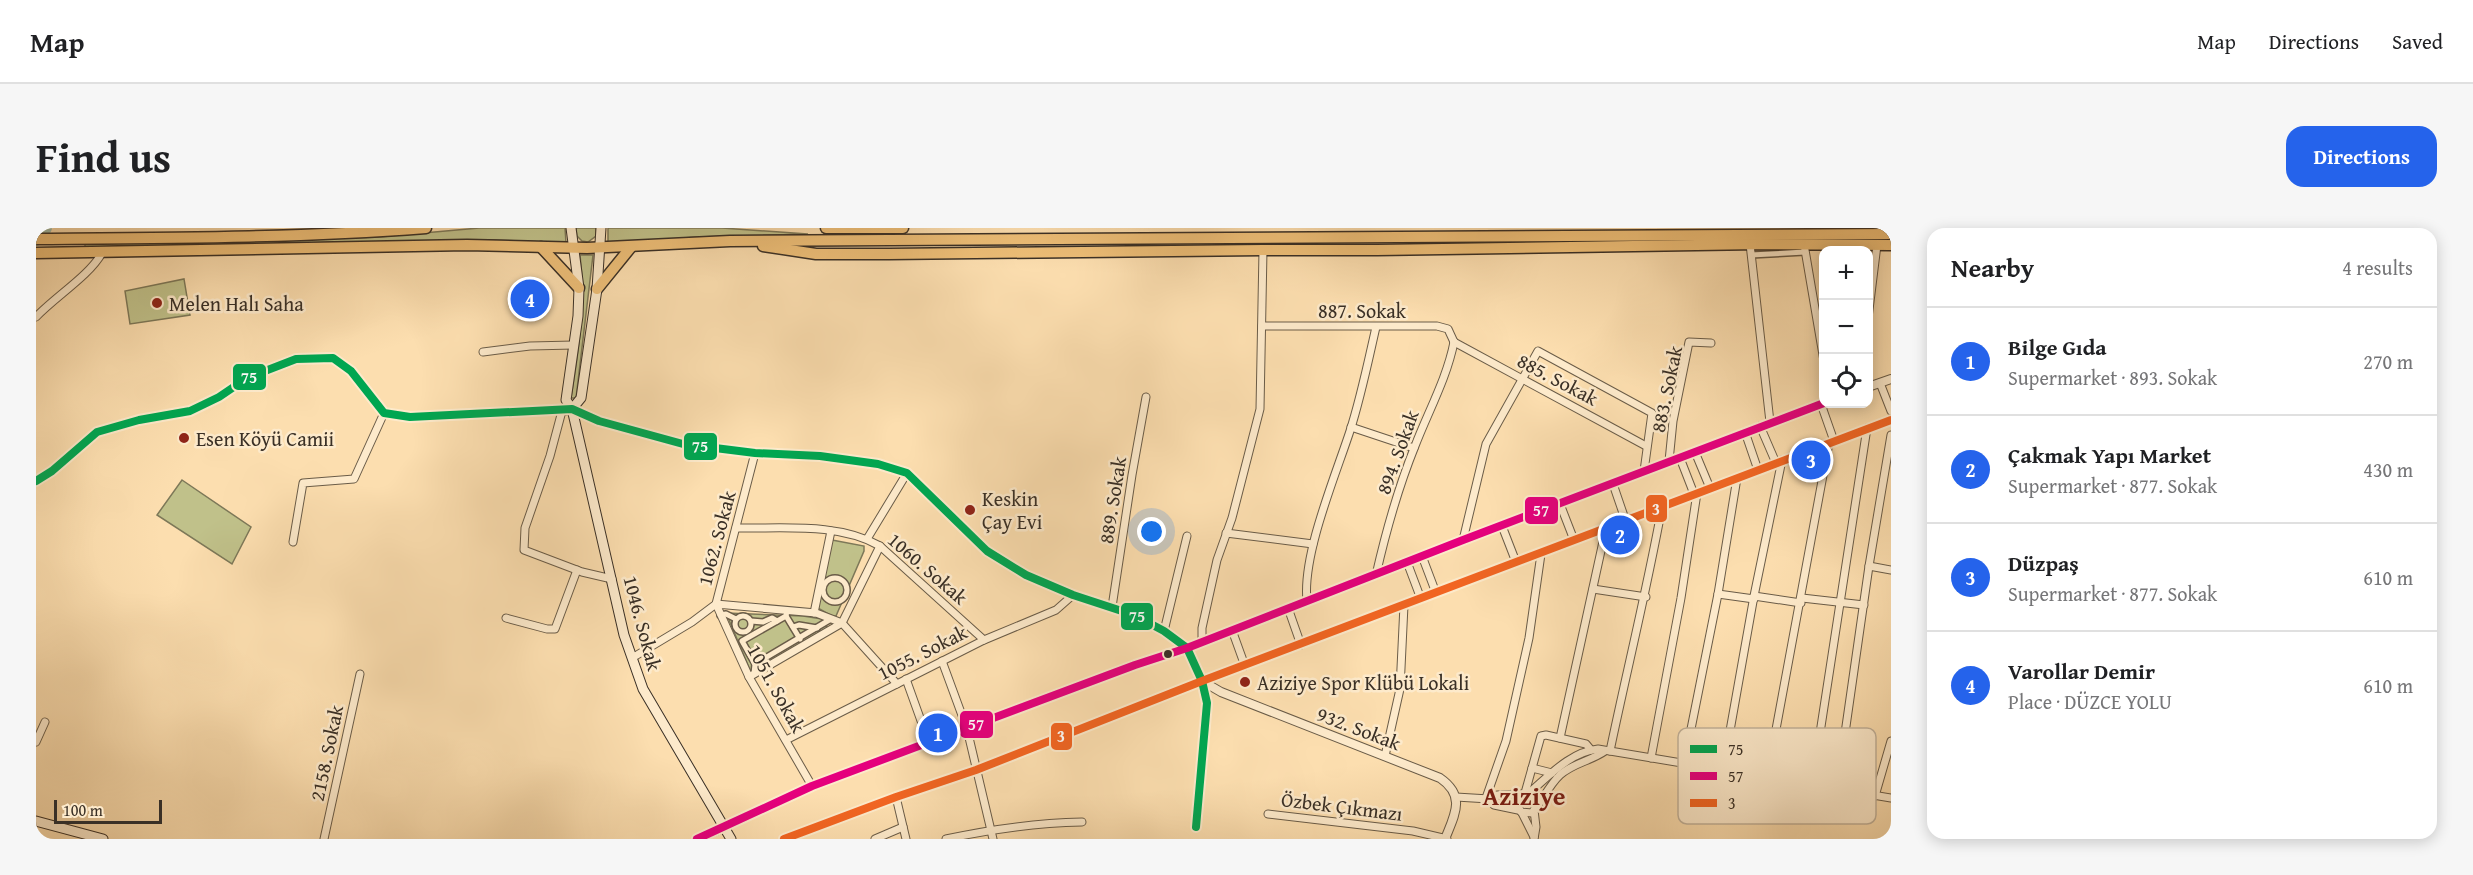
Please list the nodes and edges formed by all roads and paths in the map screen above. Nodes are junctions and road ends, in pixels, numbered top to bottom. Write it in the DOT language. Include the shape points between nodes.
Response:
graph roads {
  1 [pos="426,228"];
  2 [pos="571,228"];
  3 [pos="601,228"];
  4 [pos="826,228"];
  5 [pos="903,228"];
  6 [pos="1891,235"];
  7 [pos="36,239"];
  8 [pos="730,241"];
  9 [pos="1876,245"];
  10 [pos="1891,245"];
  11 [pos="632,247"];
  12 [pos="541,248"];
  13 [pos="574,248"];
  14 [pos="593,248"];
  15 [pos="1805,248"];
  16 [pos="1750,249"];
  17 [pos="1263,250"];
  18 [pos="36,253"];
  19 [pos="96,253"];
  20 [pos="579,288"];
  21 [pos="597,289"];
  22 [pos="1871,300"];
  23 [pos="36,317"];
  24 [pos="1262,326"];
  25 [pos="1376,327"];
  26 [pos="1454,342"];
  27 [pos="1711,343"];
  28 [pos="574,345"];
  29 [pos="483,352"];
  30 [pos="1823,354"];
  31 [pos="1524,379"];
  32 [pos="1891,379"];
  33 [pos="1880,383"];
  34 [pos="1873,386"];
  35 [pos="1146,397"];
  36 [pos="1819,405"];
  37 [pos="1823,408"];
  38 [pos="572,410"];
  39 [pos="1891,411"];
  40 [pos="384,413"];
  41 [pos="1891,420"];
  42 [pos="1770,422"];
  43 [pos="1760,426"];
  44 [pos="1351,427"];
  45 [pos="1867,428"];
  46 [pos="1745,432"];
  47 [pos="1891,435"];
  48 [pos="1831,442"];
  49 [pos="1646,446"];
  50 [pos="1414,448"];
  51 [pos="1695,452"];
  52 [pos="755,453"];
  53 [pos="1680,458"];
  54 [pos="1669,461"];
  55 [pos="1779,462"];
  56 [pos="1758,470"];
  57 [pos="1644,471"];
  58 [pos="908,474"];
  59 [pos="1737,478"];
  60 [pos="36,481"];
  61 [pos="1613,484"];
  62 [pos="1710,488"];
  63 [pos="1696,494"];
  64 [pos="1560,504"];
  65 [pos="1662,507"];
  66 [pos="1625,519"];
  67 [pos="1502,526"];
  68 [pos="736,528"];
  69 [pos="1606,528"];
  70 [pos="831,531"];
  71 [pos="1226,534"];
  72 [pos="1187,536"];
  73 [pos="867,538"];
  74 [pos="1463,540"];
  75 [pos="1574,540"];
  76 [pos="293,542"];
  77 [pos="1313,543"];
  78 [pos="880,546"];
  79 [pos="1541,554"];
  80 [pos="1422,556"];
  81 [pos="1407,562"];
  82 [pos="1516,562"];
  83 [pos="1869,566"];
  84 [pos="577,570"];
  85 [pos="1891,570"];
  86 [pos="1376,575"];
  87 [pos="612,579"];
  88 [pos="821,586"];
  89 [pos="1593,589"];
  90 [pos="846,593"];
  91 [pos="1436,593"];
  92 [pos="1718,594"];
  93 [pos="1073,595"];
  94 [pos="855,597"];
  95 [pos="1646,597"];
  96 [pos="1754,598"];
  97 [pos="1420,599"];
  98 [pos="1307,601"];
  99 [pos="1801,601"];
  100 [pos="1840,602"];
  101 [pos="716,604"];
  102 [pos="1404,605"];
  103 [pos="1864,605"];
  104 [pos="1112,607"];
  105 [pos="1288,608"];
  106 [pos="786,613"];
  107 [pos="814,613"];
  108 [pos="720,615"];
  109 [pos="506,618"];
  110 [pos="736,619"];
  111 [pos="831,619"];
  112 [pos="751,621"];
  113 [pos="777,621"];
  114 [pos="842,623"];
  115 [pos="793,627"];
  116 [pos="819,628"];
  117 [pos="1232,630"];
  118 [pos="1164,631"];
  119 [pos="749,633"];
  120 [pos="800,639"];
  121 [pos="984,640"];
  122 [pos="1202,642"];
  123 [pos="1301,645"];
  124 [pos="1187,648"];
  125 [pos="632,658"];
  126 [pos="942,661"];
  127 [pos="755,664"];
  128 [pos="1245,666"];
  129 [pos="360,674"];
  130 [pos="751,676"];
  131 [pos="906,679"];
  132 [pos="1202,681"];
  133 [pos="897,684"];
  134 [pos="45,722"];
  135 [pos="1691,728"];
  136 [pos="1731,728"];
  137 [pos="1777,728"];
  138 [pos="1821,728"];
  139 [pos="1846,728"];
  140 [pos="967,729"];
  141 [pos="1560,738"];
  142 [pos="786,740"];
  143 [pos="1891,741"];
  144 [pos="36,742"];
  145 [pos="929,743"];
  146 [pos="1591,750"];
  147 [pos="1607,751"];
  148 [pos="1385,756"];
  149 [pos="1651,758"];
  150 [pos="1678,763"];
  151 [pos="1532,768"];
  152 [pos="976,770"];
  153 [pos="1552,773"];
  154 [pos="812,786"];
  155 [pos="1876,793"];
  156 [pos="1525,794"];
  157 [pos="1876,796"];
  158 [pos="896,797"];
  159 [pos="1456,797"];
  160 [pos="1891,798"];
  161 [pos="1488,799"];
  162 [pos="1536,807"];
  163 [pos="1520,811"];
  164 [pos="1268,814"];
  165 [pos="36,821"];
  166 [pos="1082,822"];
  167 [pos="903,827"];
  168 [pos="1196,827"];
  169 [pos="723,828"];
  170 [pos="991,830"];
  171 [pos="1534,838"];
  172 [pos="103,839"];
  173 [pos="324,839"];
  174 [pos="697,839"];
  175 [pos="731,839"];
  176 [pos="784,839"];
  177 [pos="874,839"];
  178 [pos="906,839"];
  179 [pos="946,839"];
  180 [pos="993,839"];
  181 [pos="1446,839"];
  1 -- 7 [label="highway"];
  2 -- 13 [label="main road, 1046. Sokak"];
  3 -- 14 [label="main road"];
  4 -- 5 [label="highway"];
  6 -- 8 [label="highway"];
  6 -- 15 [label="highway"];
  8 -- 11 [label="highway"];
  8 -- 17 [label="highway" via="816,254"];
  9 -- 10 [label="highway"];
  9 -- 15 [label="highway"];
  9 -- 22 [label="street"];
  11 -- 14 [label="highway"];
  11 -- 21 [label="highway"];
  12 -- 13 [label="highway"];
  12 -- 19 [label="highway" via="467,245"];
  12 -- 20 [label="highway"];
  13 -- 14 [label="highway"];
  13 -- 20 [label="main road, 1046. Sokak"];
  14 -- 21 [label="main road"];
  15 -- 16 [label="highway"];
  15 -- 30 [label="street"];
  16 -- 17 [label="highway"];
  16 -- 42 [label="street"];
  17 -- 24 [label="street"];
  18 -- 19 [label="highway"];
  19 -- 23 [label="street" via="95,266"];
  20 -- 28 [label="main road, 1046. Sokak"];
  21 -- 38 [label="main road" via="581,398"];
  24 -- 25 [label="street, 887. Sokak"];
  24 -- 71 [label="street" via="1260,409"];
  25 -- 26 [label="street, 887. Sokak" via="1437,326 1448,329"];
  25 -- 44 [label="street"];
  26 -- 31 [label="street, 885. Sokak"];
  26 -- 50 [label="street, 894. Sokak"];
  27 -- 54 [label="street, 883. Sokak" via="1689,342"];
  28 -- 29 [label="street"];
  28 -- 38 [label="main road, 1046. Sokak" via="566,400"];
  31 -- 49 [label="street, 885. Sokak"];
  31 -- 49 [label="street" via="1538,351 1642,407 1652,413"];
  31 -- 74 [label="street" via="1486,444"];
  32 -- 33 [label="street"];
  33 -- 34 [label="street"];
  33 -- 39 [label="street"];
  35 -- 104 [label="street, 889. Sokak"];
  36 -- 42 [label="street"];
  37 -- 48 [label="street"];
  38 -- 40 [label="street" via="410,417"];
  38 -- 52 [label="street" via="683,444"];
  38 -- 84 [label="street" via="562,411 525,528 524,550"];
  38 -- 87 [label="main road, 1046. Sokak"];
  40 -- 60 [label="street" via="351,371 333,358 296,359 247,378 190,411 97,432"];
  40 -- 76 [label="street" via="354,479 303,483"];
  41 -- 45 [label="street"];
  42 -- 43 [label="street"];
  43 -- 46 [label="street"];
  43 -- 55 [label="street"];
  44 -- 50 [label="street"];
  44 -- 77 [label="street"];
  45 -- 48 [label="street"];
  45 -- 100 [label="street"];
  46 -- 51 [label="street"];
  46 -- 56 [label="street"];
  47 -- 83 [label="street"];
  48 -- 55 [label="street"];
  48 -- 99 [label="street"];
  49 -- 57 [label="street"];
  50 -- 86 [label="street, 894. Sokak" via="1387,526"];
  51 -- 53 [label="street"];
  51 -- 62 [label="street"];
  52 -- 58 [label="street" via="820,456 878,464"];
  52 -- 68 [label="street, 1062. Sokak"];
  53 -- 54 [label="street"];
  53 -- 63 [label="street"];
  54 -- 57 [label="street"];
  55 -- 56 [label="street"];
  55 -- 96 [label="street"];
  56 -- 59 [label="street"];
  57 -- 61 [label="street"];
  58 -- 73 [label="street"];
  58 -- 93 [label="street" via="987,551"];
  59 -- 62 [label="street"];
  59 -- 92 [label="street"];
  61 -- 64 [label="street"];
  61 -- 66 [label="street"];
  62 -- 63 [label="street"];
  63 -- 65 [label="street"];
  63 -- 149 [label="street"];
  64 -- 67 [label="street"];
  64 -- 75 [label="street"];
  65 -- 66 [label="street"];
  65 -- 95 [label="street"];
  66 -- 69 [label="street"];
  67 -- 74 [label="street"];
  67 -- 82 [label="street"];
  68 -- 70 [label="street, 1060. Sokak"];
  68 -- 101 [label="street, 1062. Sokak"];
  69 -- 75 [label="street"];
  69 -- 89 [label="street"];
  70 -- 73 [label="street, 1060. Sokak"];
  70 -- 88 [label="street"];
  71 -- 77 [label="street"];
  71 -- 122 [label="street" via="1217,560"];
  72 -- 118 [label="street"];
  73 -- 78 [label="street, 1060. Sokak"];
  74 -- 80 [label="street"];
  75 -- 79 [label="street"];
  77 -- 98 [label="street"];
  78 -- 94 [label="street"];
  78 -- 121 [label="street, 1060. Sokak"];
  79 -- 82 [label="street"];
  79 -- 161 [label="street" via="1529,638 1506,741"];
  80 -- 81 [label="street"];
  80 -- 91 [label="street"];
  81 -- 86 [label="street"];
  81 -- 97 [label="street"];
  82 -- 91 [label="street"];
  83 -- 85 [label="street"];
  83 -- 103 [label="street"];
  84 -- 87 [label="street"];
  84 -- 109 [label="street" via="555,629"];
  86 -- 98 [label="street"];
  87 -- 125 [label="main road, 1046. Sokak"];
  88 -- 90 [label="street" via="832,601 840,600"];
  88 -- 90 [label="street" via="831,578 839,578"];
  88 -- 107 [label="street"];
  89 -- 95 [label="street"];
  89 -- 141 [label="street"];
  90 -- 94 [label="street"];
  91 -- 97 [label="street"];
  92 -- 96 [label="street"];
  92 -- 135 [label="street"];
  93 -- 104 [label="street"];
  93 -- 121 [label="street, 1055. Sokak" via="1056,610"];
  94 -- 114 [label="street"];
  95 -- 147 [label="street"];
  96 -- 99 [label="street"];
  96 -- 136 [label="street"];
  97 -- 102 [label="street"];
  98 -- 105 [label="street"];
  99 -- 100 [label="street"];
  99 -- 137 [label="street"];
  100 -- 103 [label="street"];
  100 -- 138 [label="street"];
  101 -- 106 [label="street"];
  101 -- 108 [label="street, 1051. Sokak"];
  101 -- 125 [label="street, 1062. Sokak"];
  102 -- 123 [label="street"];
  102 -- 148 [label="street" via="1400,689"];
  103 -- 139 [label="street"];
  104 -- 118 [label="street"];
  105 -- 117 [label="street"];
  105 -- 123 [label="street"];
  106 -- 107 [label="street"];
  106 -- 113 [label="street"];
  106 -- 115 [label="street"];
  107 -- 111 [label="street"];
  108 -- 110 [label="street"];
  108 -- 130 [label="street, 1051. Sokak"];
  110 -- 112 [label="street" via="745,616"];
  110 -- 119 [label="street" via="738,630"];
  111 -- 114 [label="street"];
  111 -- 116 [label="street"];
  112 -- 113 [label="street"];
  112 -- 119 [label="street"];
  113 -- 119 [label="street"];
  114 -- 130 [label="street"];
  114 -- 133 [label="street"];
  115 -- 116 [label="street"];
  115 -- 120 [label="street"];
  116 -- 120 [label="street"];
  117 -- 122 [label="street"];
  117 -- 128 [label="street"];
  118 -- 124 [label="street"];
  119 -- 127 [label="street" via="742,641"];
  120 -- 127 [label="street"];
  121 -- 126 [label="street, 1055. Sokak"];
  122 -- 124 [label="street"];
  123 -- 128 [label="street"];
  124 -- 132 [label="street"];
  124 -- 140 [label="street"];
  125 -- 169 [label="main road, 1046. Sokak" via="643,689"];
  126 -- 131 [label="street, 1055. Sokak"];
  126 -- 140 [label="street"];
  127 -- 130 [label="street"];
  128 -- 132 [label="street"];
  129 -- 173 [label="street, 2158. Sokak"];
  130 -- 142 [label="street, 1051. Sokak"];
  131 -- 133 [label="street, 1055. Sokak"];
  131 -- 145 [label="street"];
  132 -- 148 [label="street, 932. Sokak"];
  132 -- 152 [label="street"];
  132 -- 168 [label="street" via="1207,703"];
  133 -- 142 [label="street, 1055. Sokak"];
  134 -- 144 [label="street"];
  140 -- 145 [label="street"];
  140 -- 152 [label="street"];
  141 -- 146 [label="street" via="1586,744"];
  141 -- 151 [label="street" via="1541,736"];
  142 -- 154 [label="street, 1051. Sokak"];
  143 -- 155 [label="street"];
  145 -- 154 [label="street"];
  146 -- 147 [label="street"];
  146 -- 153 [label="street" via="1578,754"];
  147 -- 149 [label="street"];
  147 -- 162 [label="street" via="1567,770"];
  148 -- 159 [label="street, 932. Sokak" via="1440,777"];
  149 -- 150 [label="street"];
  151 -- 153 [label="street"];
  151 -- 156 [label="street"];
  152 -- 158 [label="street"];
  152 -- 170 [label="street"];
  153 -- 156 [label="street"];
  154 -- 169 [label="street"];
  156 -- 161 [label="street"];
  156 -- 162 [label="street" via="1535,797"];
  156 -- 163 [label="street" via="1517,800"];
  157 -- 160 [label="street"];
  158 -- 167 [label="street"];
  158 -- 176 [label="street"];
  159 -- 161 [label="street"];
  159 -- 181 [label="street" via="1457,806"];
  161 -- 163 [label="street" via="1494,805"];
  162 -- 163 [label="street" via="1528,814"];
  162 -- 171 [label="street"];
  163 -- 171 [label="street"];
  164 -- 181 [label="street, Özbek Çıkmazı" via="1413,831"];
  165 -- 172 [label="main road"];
  166 -- 170 [label="street"];
  167 -- 177 [label="street"];
  167 -- 178 [label="street"];
  169 -- 174 [label="street"];
  169 -- 175 [label="main road, 1046. Sokak"];
  170 -- 179 [label="street"];
  170 -- 180 [label="street"];
}
